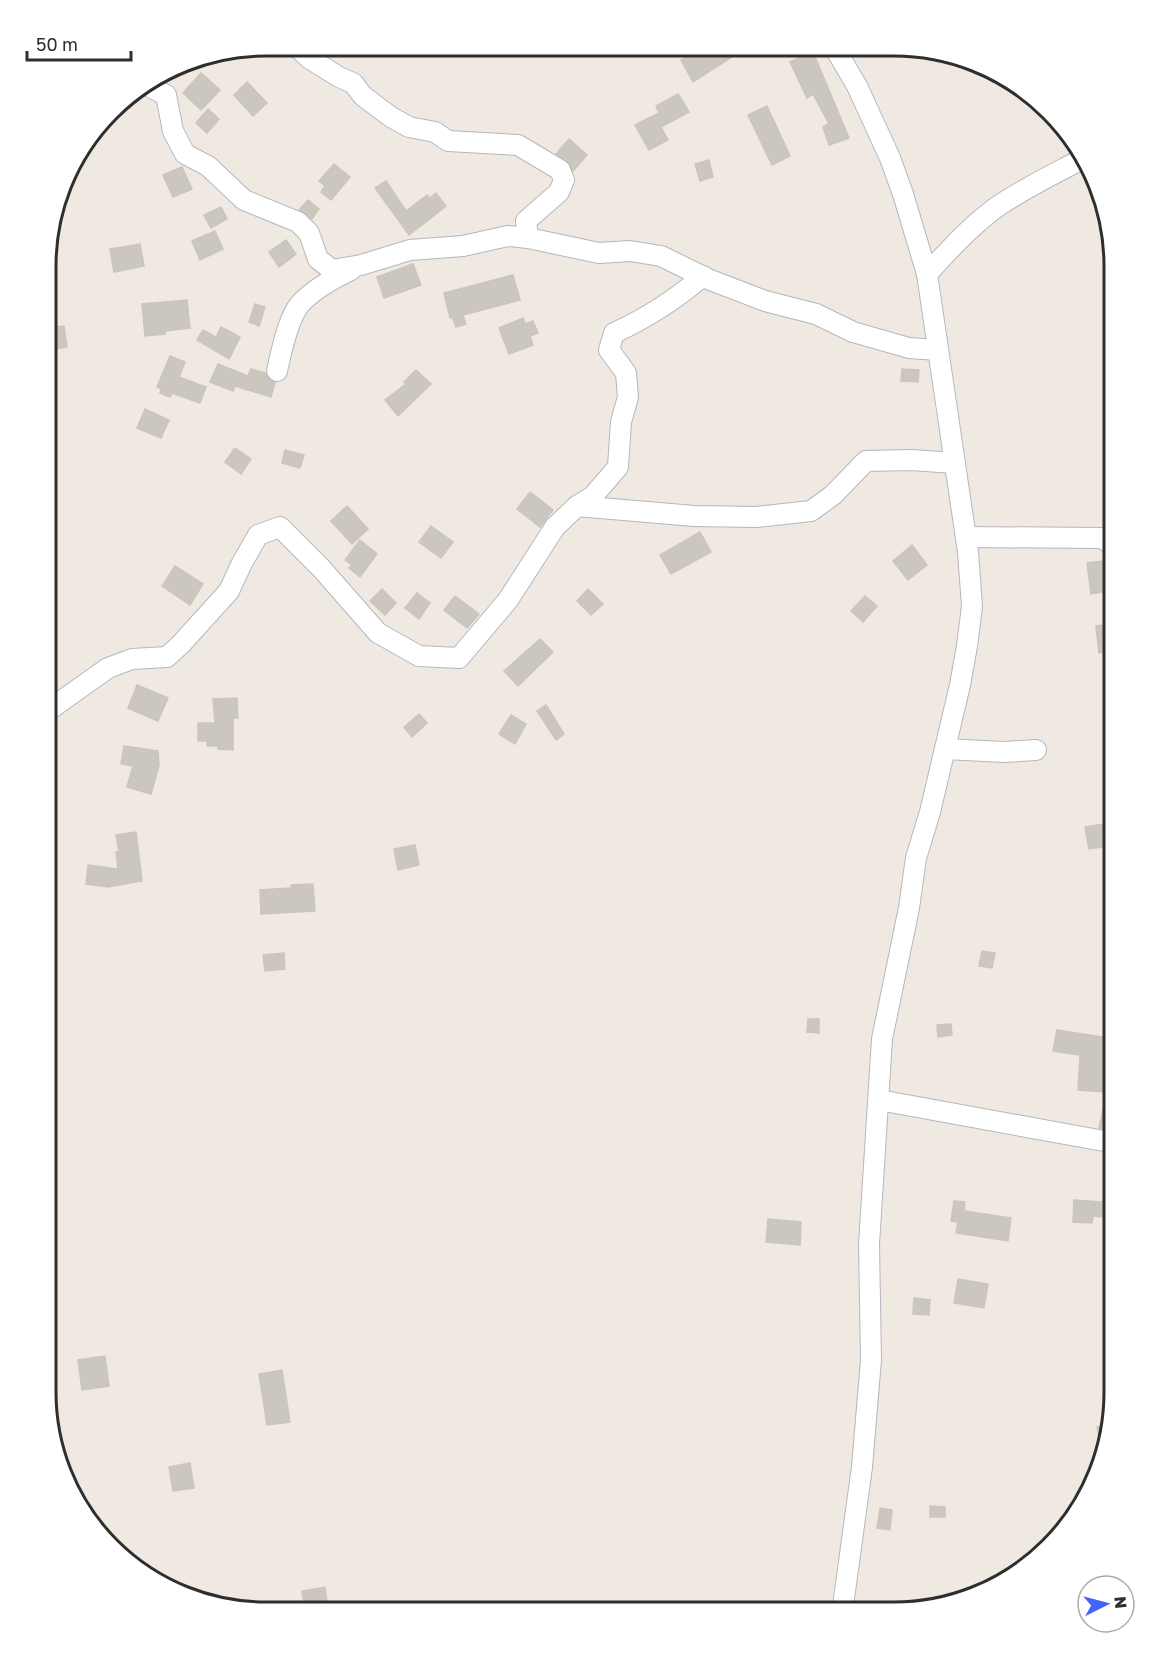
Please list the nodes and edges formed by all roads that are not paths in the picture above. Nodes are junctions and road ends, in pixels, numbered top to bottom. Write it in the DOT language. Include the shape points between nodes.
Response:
graph roads {
  1 [pos="308,56"];
  2 [pos="839,56"];
  3 [pos="153,89"];
  4 [pos="1077,162"];
  5 [pos="528,238"];
  6 [pos="361,265"];
  7 [pos="927,274"];
  8 [pos="703,276"];
  9 [pos="938,350"];
  10 [pos="277,371"];
  11 [pos="955,464"];
  12 [pos="577,506"];
  13 [pos="966,537"];
  14 [pos="1104,540"];
  15 [pos="56,705"];
  16 [pos="945,749"];
  17 [pos="1036,750"];
  18 [pos="879,1100"];
  19 [pos="1104,1141"];
  20 [pos="844,1602"];
  1 -- 5 [label="street" via="353,83 363,96 410,127 435,132 448,141 518,145 560,170 564,180 559,192 526,221"];
  2 -- 7 [label="street" via="890,158"];
  3 -- 6 [label="street" via="166,95 173,131 186,154 208,166 244,200 298,222 309,233 318,259 332,270"];
  4 -- 7 [label="street" via="995,209 955,243"];
  5 -- 6 [label="street" via="508,236 463,246 410,250"];
  5 -- 8 [label="street" via="599,253 630,251 661,256"];
  6 -- 10 [label="street" via="299,305 283,343"];
  7 -- 9 [label="street"];
  8 -- 9 [label="street" via="765,301 816,314 853,332 909,348"];
  8 -- 12 [label="street" via="676,300 614,333 609,350 626,373 628,397 621,422 618,466 593,496"];
  9 -- 11 [label="street"];
  11 -- 12 [label="street" via="866,461 811,511 756,517 694,516"];
  11 -- 13 [label="street"];
  12 -- 15 [label="street" via="555,527 508,600 459,658 419,656 378,633 280,527 258,535 229,591 167,657 132,659 108,669"];
  13 -- 14 [label="street"];
  13 -- 16 [label="street" via="972,606"];
  16 -- 17 [label="street"];
  16 -- 18 [label="street" via="916,858 882,1038"];
  18 -- 19 [label="street"];
  18 -- 20 [label="street" via="869,1244 871,1360 862,1467"];
}
